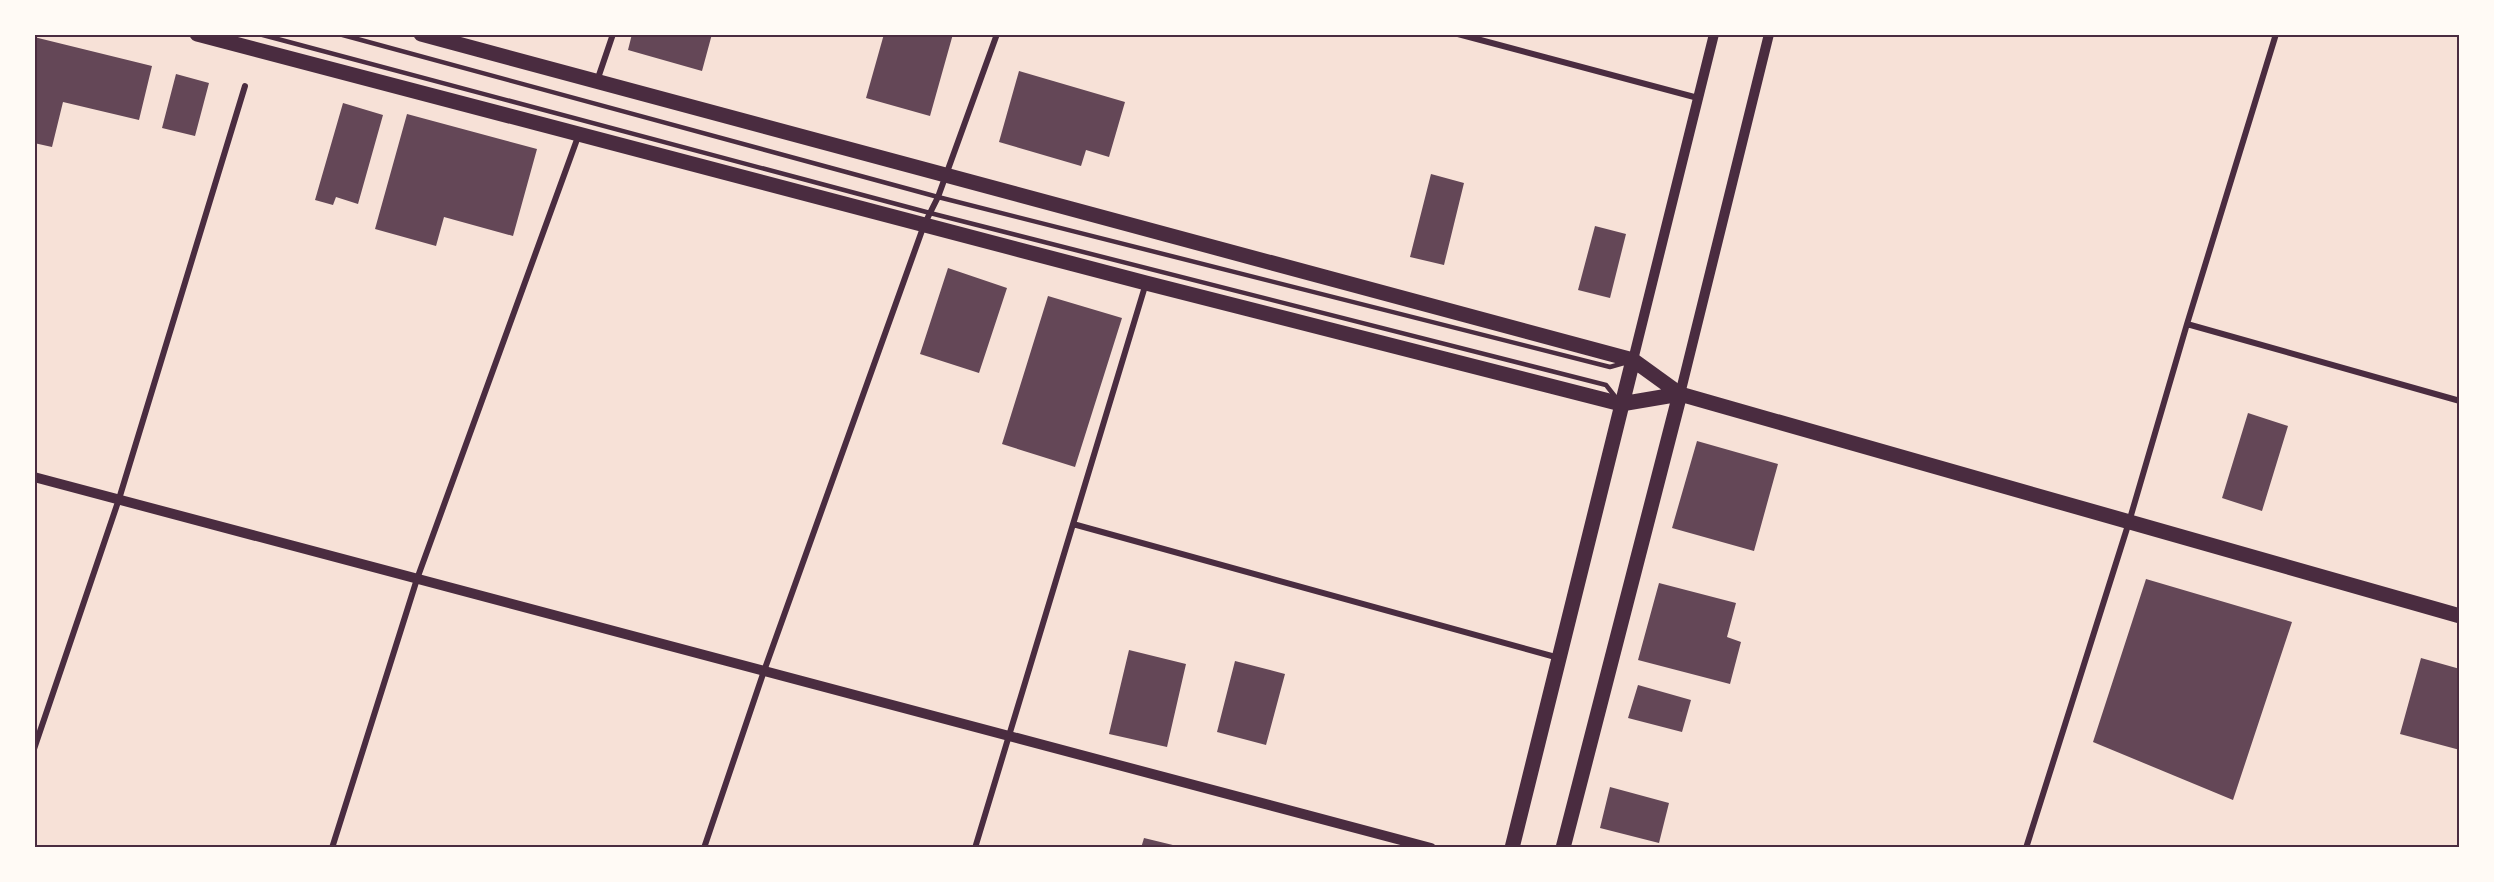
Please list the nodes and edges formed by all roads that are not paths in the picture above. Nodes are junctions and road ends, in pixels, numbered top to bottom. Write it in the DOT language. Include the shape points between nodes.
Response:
graph roads {
  1 [pos="197,34"];
  2 [pos="259,34"];
  3 [pos="339,34"];
  4 [pos="421,34"];
  5 [pos="613,34"];
  6 [pos="998,34"];
  7 [pos="1458,34"];
  8 [pos="1714,34"];
  9 [pos="1769,34"];
  10 [pos="2276,34"];
  11 [pos="597,82"];
  12 [pos="245,86"];
  13 [pos="1698,99"];
  14 [pos="579,134"];
  15 [pos="946,176"];
  16 [pos="938,197"];
  17 [pos="927,219"];
  18 [pos="1146,283"];
  19 [pos="2187,324"];
  20 [pos="1633,360"];
  21 [pos="1680,394"];
  22 [pos="2460,401"];
  23 [pos="1621,404"];
  24 [pos="34,477"];
  25 [pos="119,500"];
  26 [pos="2129,522"];
  27 [pos="1073,524"];
  28 [pos="417,579"];
  29 [pos="2460,616"];
  30 [pos="1559,658"];
  31 [pos="764,671"];
  32 [pos="1009,735"];
  33 [pos="34,749"];
  34 [pos="332,848"];
  35 [pos="704,848"];
  36 [pos="975,848"];
  37 [pos="1431,848"];
  38 [pos="1512,848"];
  39 [pos="1563,848"];
  40 [pos="2026,848"];
  1 -- 14 [label="main road"];
  2 -- 17 [label="lane"];
  3 -- 16 [label="lane"];
  4 -- 11 [label="main road"];
  5 -- 11 [label="street"];
  6 -- 15 [label="street"];
  7 -- 13 [label="street"];
  8 -- 13 [label="street"];
  9 -- 21 [label="street"];
  10 -- 19 [label="street"];
  11 -- 15 [label="main road"];
  12 -- 25 [label="street"];
  13 -- 20 [label="street"];
  14 -- 17 [label="main road"];
  14 -- 28 [label="street"];
  15 -- 16 [label="street"];
  15 -- 20 [label="main road"];
  16 -- 17 [label="street"];
  16 -- 20 [label="lane" via="1610,367"];
  17 -- 18 [label="main road"];
  17 -- 23 [label="lane" via="1606,385"];
  17 -- 31 [label="street"];
  18 -- 23 [label="main road"];
  18 -- 27 [label="street"];
  19 -- 22 [label="street"];
  19 -- 26 [label="street"];
  20 -- 21 [label="main road"];
  20 -- 23 [label="main road"];
  21 -- 23 [label="main road"];
  21 -- 26 [label="main road"];
  21 -- 39 [label="main road"];
  23 -- 30 [label="main road"];
  24 -- 25 [label="street"];
  25 -- 28 [label="street"];
  25 -- 33 [label="street"];
  26 -- 29 [label="main road"];
  26 -- 40 [label="street"];
  27 -- 30 [label="street"];
  27 -- 32 [label="street"];
  28 -- 31 [label="street"];
  28 -- 34 [label="street"];
  30 -- 38 [label="main road"];
  31 -- 32 [label="street"];
  31 -- 35 [label="street"];
  32 -- 36 [label="street"];
  32 -- 37 [label="street"];
}
